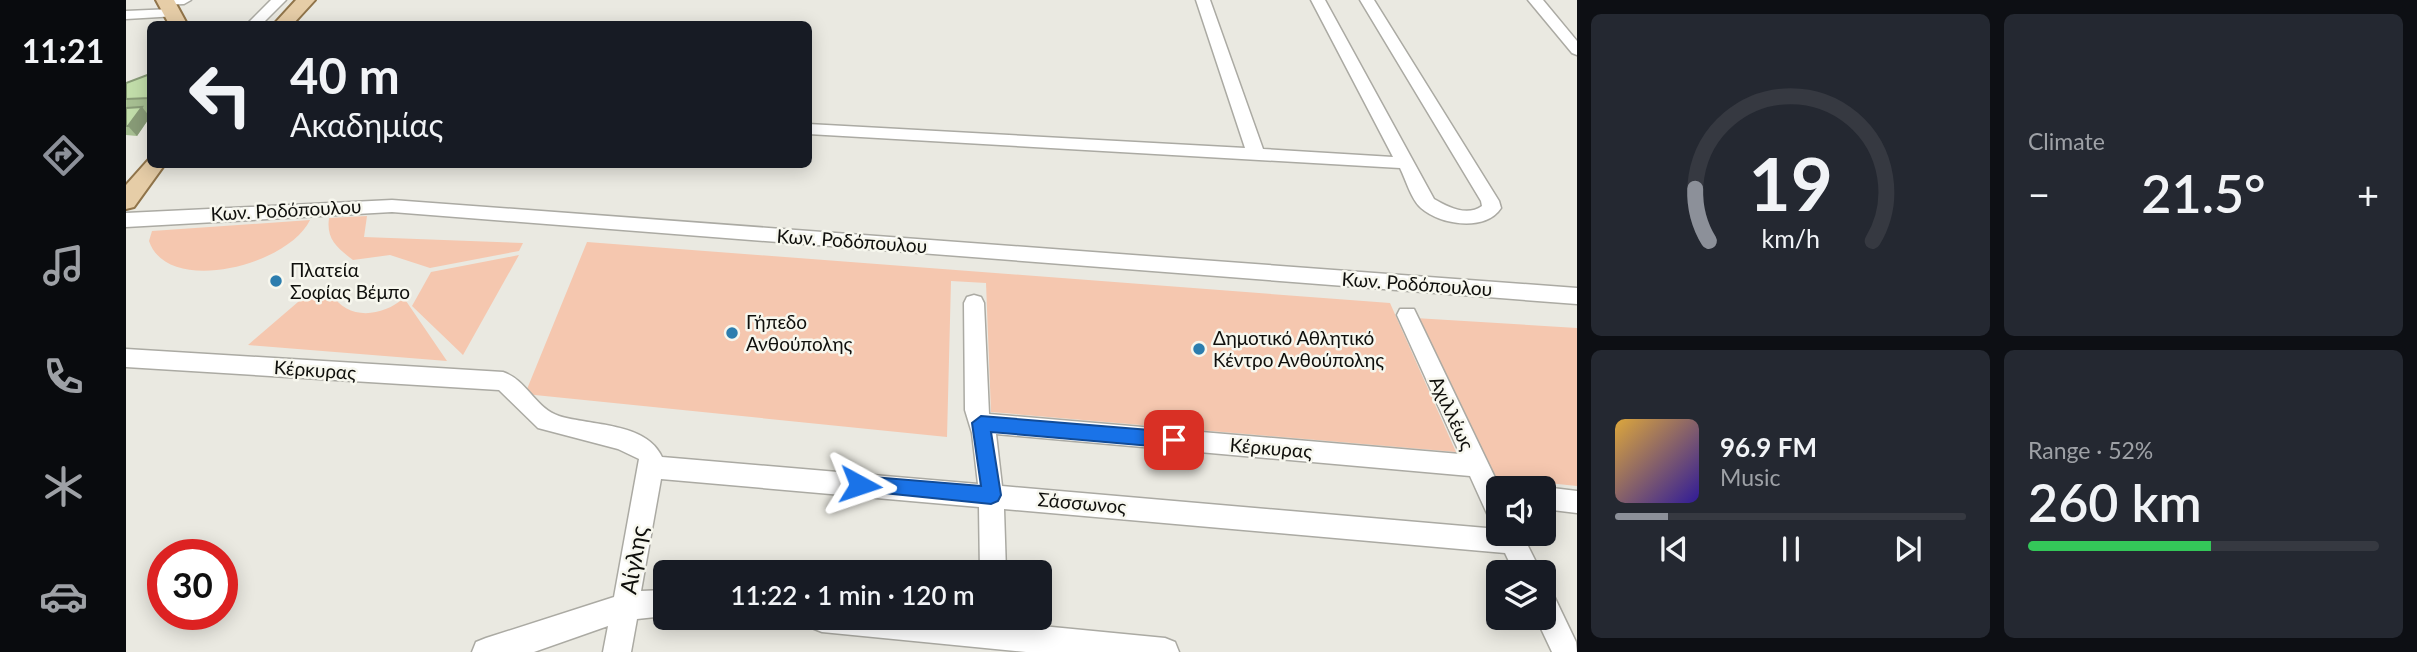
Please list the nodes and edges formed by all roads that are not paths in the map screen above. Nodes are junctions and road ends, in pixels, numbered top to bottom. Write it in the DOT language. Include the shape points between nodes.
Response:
graph roads {
  1 [pos="279,0"];
  2 [pos="306,0"];
  3 [pos="1203,0"];
  4 [pos="1318,0"];
  5 [pos="1367,0"];
  6 [pos="1535,0"];
  7 [pos="173,8"];
  8 [pos="126,15"];
  9 [pos="257,21"];
  10 [pos="286,21"];
  11 [pos="1577,50"];
  12 [pos="812,129"];
  13 [pos="1256,155"];
  14 [pos="1405,163"];
  15 [pos="151,168"];
  16 [pos="126,201"];
  17 [pos="126,220"];
  18 [pos="1577,296"];
  19 [pos="974,303"];
  20 [pos="1407,315"];
  21 [pos="126,358"];
  22 [pos="981,423"];
  23 [pos="1477,466"];
  24 [pos="651,467"];
  25 [pos="1486,482"];
  26 [pos="991,495"];
  27 [pos="1556,499"];
  28 [pos="1577,502"];
  29 [pos="1486,536"];
  30 [pos="993,560"];
  31 [pos="653,603"];
  32 [pos="625,609"];
  33 [pos="944,630"];
  34 [pos="1556,630"];
  35 [pos="995,635"];
  36 [pos="486,652"];
  37 [pos="617,652"];
  38 [pos="1165,652"];
  39 [pos="1566,652"];
  1 -- 9 [label="street"];
  2 -- 10 [label="main road"];
  3 -- 13 [label="street"];
  4 -- 14 [label="street"];
  5 -- 14 [label="street" via="1492,208 1465,217 1439,210 1422,196"];
  6 -- 11 [label="street"];
  7 -- 8 [label="street"];
  12 -- 13 [label="street"];
  13 -- 14 [label="street"];
  15 -- 16 [label="main road"];
  17 -- 18 [label="street, Κων. Ροδόπουλου" via="392,205"];
  19 -- 22 [label="street" via="976,410"];
  20 -- 23 [label="street, Αχιλλέως"];
  21 -- 24 [label="street, Κέρκυρας" via="503,382 542,419 639,446 648,453"];
  22 -- 23 [label="street, Κέρκυρας"];
  22 -- 26 [label="street"];
  23 -- 25 [label="street, Αχιλλέως"];
  24 -- 26 [label="street, Σάσσωνος"];
  24 -- 32 [label="street, Αίγλης"];
  26 -- 29 [label="street, Σάσσωνος"];
  26 -- 30 [label="street"];
  27 -- 28 [label="street"];
  31 -- 32 [label="street"];
  32 -- 36 [label="street" via="517,647"];
  32 -- 37 [label="street, Αίγλης"];
  33 -- 35 [label="street"];
  34 -- 39 [label="street"];
  35 -- 38 [label="street"];
}
